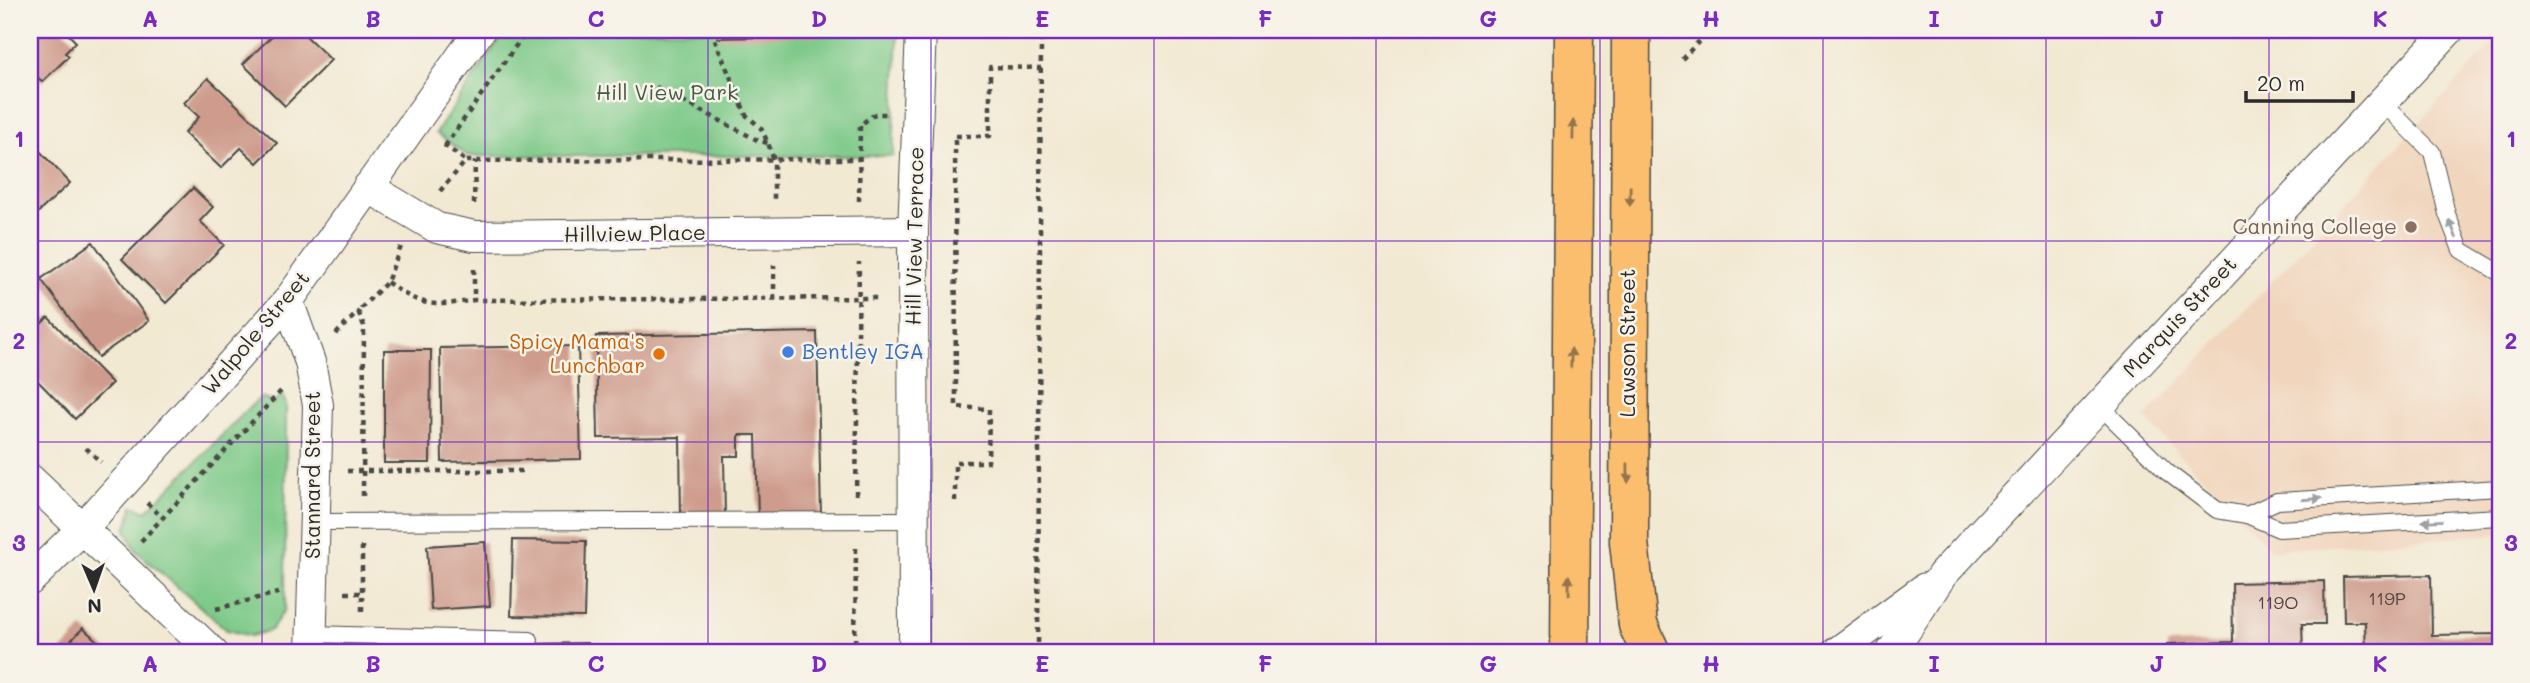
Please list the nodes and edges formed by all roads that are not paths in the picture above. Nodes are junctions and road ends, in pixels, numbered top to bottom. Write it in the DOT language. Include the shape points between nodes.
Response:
graph roads {
  1 [pos="480,30"];
  2 [pos="921,30"];
  3 [pos="1574,30"];
  4 [pos="1631,30"];
  5 [pos="2449,30"];
  6 [pos="2381,101"];
  7 [pos="368,187"];
  8 [pos="913,231"];
  9 [pos="2500,273"];
  10 [pos="288,301"];
  11 [pos="2102,400"];
  12 [pos="30,479"];
  13 [pos="2500,488"];
  14 [pos="2247,515"];
  15 [pos="2500,517"];
  16 [pos="915,520"];
  17 [pos="314,522"];
  18 [pos="82,529"];
  19 [pos="1942,575"];
  20 [pos="30,580"];
  21 [pos="530,640"];
  22 [pos="312,644"];
  23 [pos="201,649"];
  24 [pos="914,653"];
  25 [pos="1570,653"];
  26 [pos="1651,653"];
  27 [pos="1836,653"];
  28 [pos="1891,653"];
  1 -- 7 [label="street, Walpole Street"];
  2 -- 8 [label="street, Hill View Terrace"];
  25 -- 3 [label="main road, one-way"];
  4 -- 26 [label="main road, Lawson Street, one-way" via="1629,542 1638,625"];
  5 -- 6 [label="street, Marquis Street"];
  9 -- 6 [label="lane, one-way" via="2461,250 2432,152"];
  6 -- 11 [label="street, Marquis Street"];
  7 -- 8 [label="street, Hillview Place" via="437,228 474,236"];
  7 -- 10 [label="street, Walpole Street"];
  8 -- 16 [label="street, Hill View Terrace"];
  10 -- 17 [label="street, Stannard Street" via="310,362 318,405"];
  10 -- 18 [label="street, Walpole Street"];
  11 -- 14 [label="lane" via="2112,418 2167,472 2217,510"];
  11 -- 19 [label="street, Marquis Street"];
  12 -- 18 [label="street"];
  14 -- 13 [label="lane, one-way" via="2277,501"];
  15 -- 14 [label="lane, one-way" via="2279,529"];
  16 -- 17 [label="lane"];
  16 -- 24 [label="street, Hill View Terrace"];
  17 -- 22 [label="street, Stannard Street"];
  18 -- 20 [label="street, Walpole Street"];
  18 -- 23 [label="street"];
  19 -- 27 [label="street, Marquis Street"];
  19 -- 28 [label="street, Marquis Street"];
  21 -- 22 [label="lane" via="362,636"];
}
